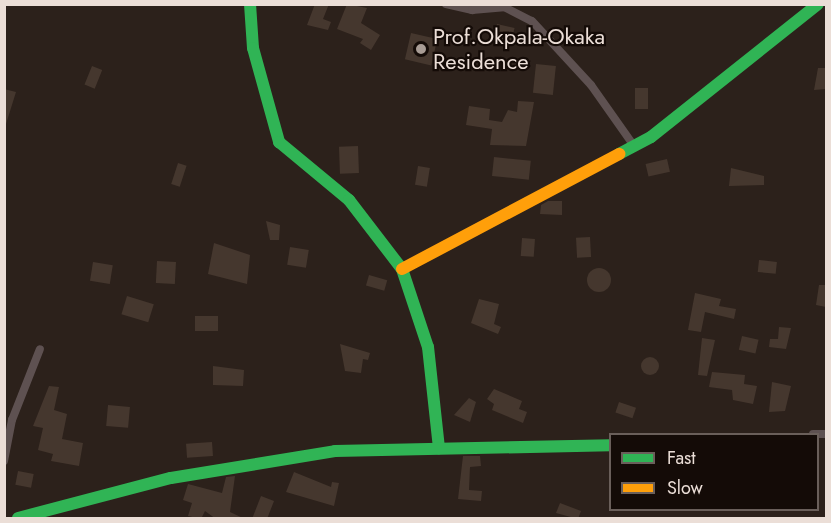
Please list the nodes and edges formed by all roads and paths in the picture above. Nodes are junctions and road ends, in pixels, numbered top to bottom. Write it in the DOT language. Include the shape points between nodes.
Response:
graph roads {
  1 [pos="250,4"];
  2 [pos="446,4"];
  3 [pos="818,4"];
  4 [pos="634,146"];
  5 [pos="402,269"];
  6 [pos="40,349"];
  7 [pos="609,445"];
  8 [pos="439,448"];
  9 [pos="4,461"];
  10 [pos="18,519"];
  1 -- 5 [label="street" via="253,48 279,142 349,200"];
  2 -- 4 [label="street" via="472,10 504,7 532,21 591,85"];
  3 -- 4 [label="street"];
  4 -- 5 [label="street"];
  5 -- 8 [label="street" via="428,348"];
  6 -- 9 [label="street" via="12,420"];
  7 -- 8 [label="street"];
  8 -- 10 [label="street" via="335,451 258,462 132,486"];
}
